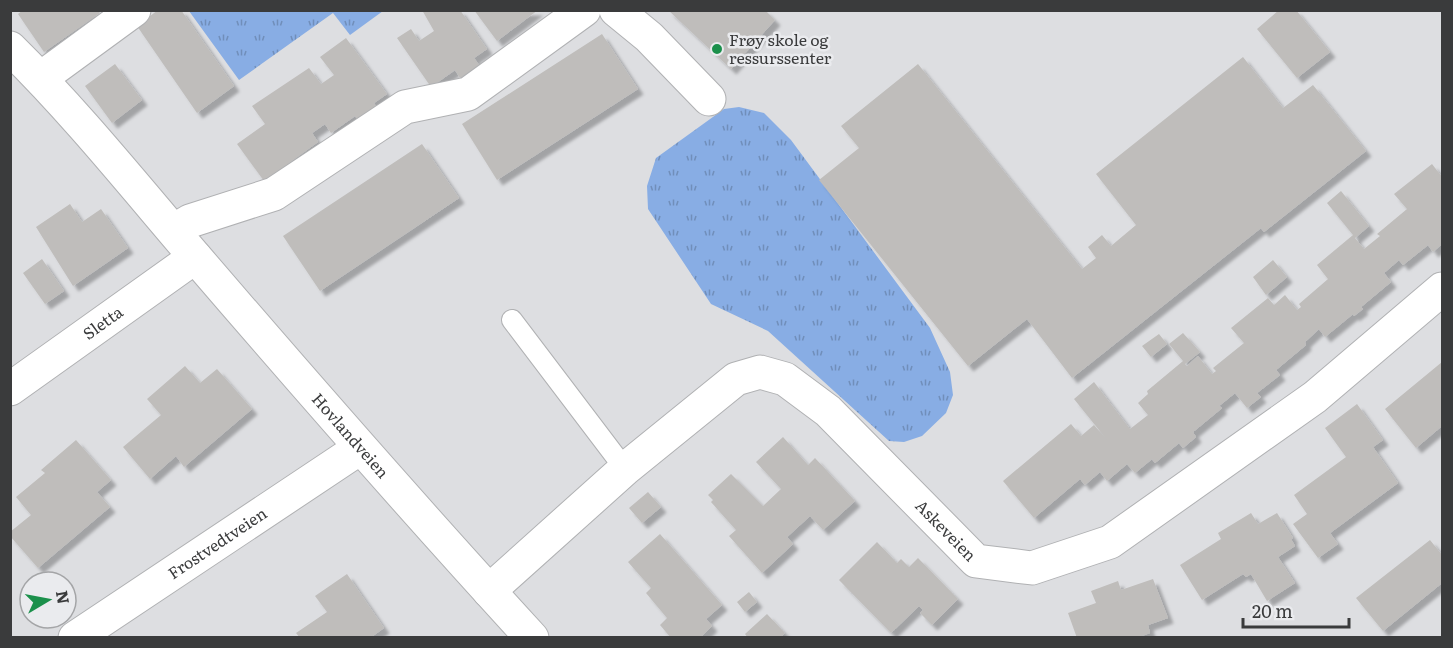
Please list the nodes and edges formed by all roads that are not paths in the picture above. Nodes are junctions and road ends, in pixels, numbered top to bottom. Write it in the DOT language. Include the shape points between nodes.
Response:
graph roads {
  1 [pos="134,10"];
  2 [pos="584,10"];
  3 [pos="616,10"];
  4 [pos="10,48"];
  5 [pos="41,78"];
  6 [pos="709,99"];
  7 [pos="174,230"];
  8 [pos="195,257"];
  9 [pos="1443,289"];
  10 [pos="512,320"];
  11 [pos="10,389"];
  12 [pos="360,448"];
  13 [pos="625,469"];
  14 [pos="489,591"];
  15 [pos="75,638"];
  16 [pos="532,638"];
  1 -- 5 [label="street"];
  2 -- 7 [label="street" via="468,94 405,107 274,194 190,221"];
  3 -- 6 [label="street" via="650,37"];
  4 -- 5 [label="street, Hovlandveien"];
  5 -- 7 [label="street, Hovlandveien"];
  7 -- 8 [label="street, Hovlandveien"];
  8 -- 11 [label="street, Sletta"];
  8 -- 12 [label="street, Hovlandveien"];
  9 -- 13 [label="street, Askeveien" via="1315,397 1110,542 1032,568 976,561 828,411 785,379 760,372 736,379"];
  10 -- 13 [label="lane"];
  12 -- 14 [label="street, Hovlandveien"];
  12 -- 15 [label="street, Frostvedtveien"];
  13 -- 14 [label="street, Askeveien"];
  14 -- 16 [label="street, Hovlandveien"];
}
